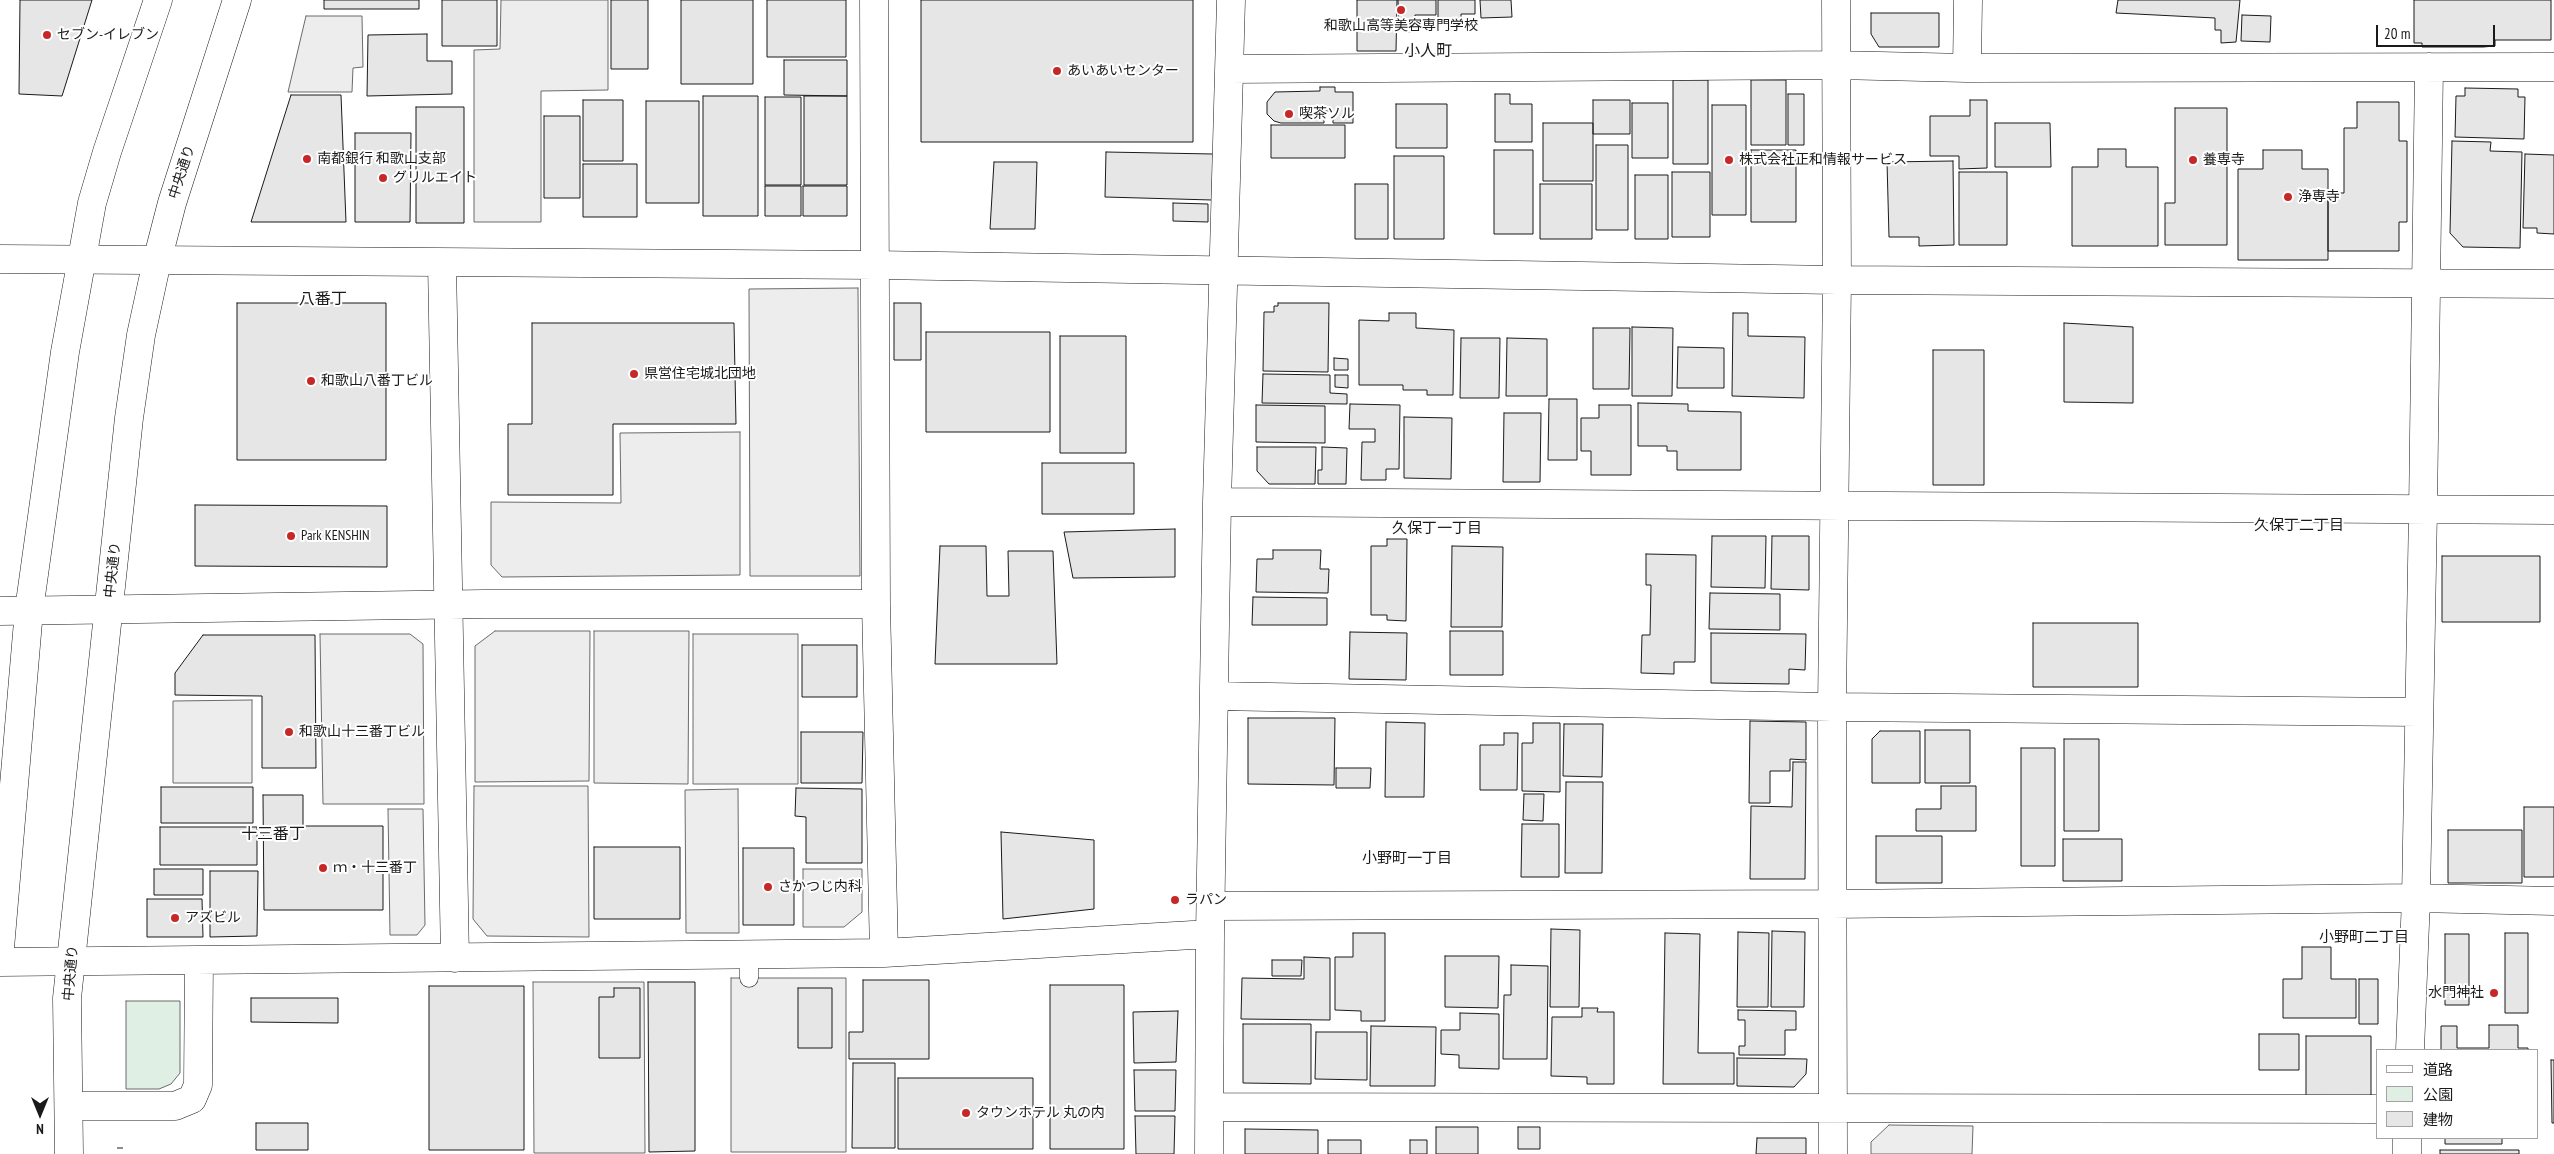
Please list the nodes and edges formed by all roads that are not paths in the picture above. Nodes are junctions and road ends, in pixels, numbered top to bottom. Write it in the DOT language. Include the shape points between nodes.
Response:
graph roads {
  1 [pos="158,0"];
  2 [pos="237,0"];
  3 [pos="874,0"];
  4 [pos="1231,0"];
  5 [pos="1836,0"];
  6 [pos="1968,0"];
  7 [pos="1836,65"];
  8 [pos="2429,67"];
  9 [pos="2554,67"];
  10 [pos="1967,68"];
  11 [pos="1230,69"];
  12 [pos="0,259"];
  13 [pos="81,259"];
  14 [pos="156,261"];
  15 [pos="442,263"];
  16 [pos="875,265"];
  17 [pos="1222,270"];
  18 [pos="1837,280"];
  19 [pos="2425,284"];
  20 [pos="2554,284"];
  21 [pos="1217,502"];
  22 [pos="1834,505"];
  23 [pos="2423,510"];
  24 [pos="2554,510"];
  25 [pos="876,604"];
  26 [pos="447,605"];
  27 [pos="30,610"];
  28 [pos="108,610"];
  29 [pos="0,611"];
  30 [pos="1214,696"];
  31 [pos="1832,707"];
  32 [pos="2418,712"];
  33 [pos="2416,898"];
  34 [pos="2554,901"];
  35 [pos="1832,904"];
  36 [pos="1212,906"];
  37 [pos="1210,934"];
  38 [pos="0,948"];
  39 [pos="884,953"];
  40 [pos="454,958"];
  41 [pos="199,960"];
  42 [pos="72,961"];
  43 [pos="0,962"];
  44 [pos="2410,1049"];
  45 [pos="69,1106"];
  46 [pos="1210,1107"];
  47 [pos="1833,1108"];
  48 [pos="2376,1109"];
  49 [pos="2407,1139"];
  50 [pos="70,1151"];
  51 [pos="1209,1154"];
  52 [pos="1833,1154"];
  53 [pos="2407,1154"];
  1 -- 13 [label="main road" via="107,152 92,203"];
  2 -- 14 [label="main road, 中央通り"];
  3 -- 16 [label="main road"];
  4 -- 11 [label="main road"];
  5 -- 7 [label="main road"];
  6 -- 10 [label="main road"];
  7 -- 10 [label="main road"];
  7 -- 11 [label="main road"];
  7 -- 18 [label="main road"];
  8 -- 9 [label="main road"];
  8 -- 10 [label="main road"];
  8 -- 19 [label="main road"];
  11 -- 17 [label="main road"];
  12 -- 13 [label="main road"];
  13 -- 14 [label="main road"];
  13 -- 27 [label="main road" via="64,352"];
  14 -- 15 [label="main road"];
  14 -- 28 [label="main road, 中央通り" via="129,418"];
  15 -- 16 [label="main road"];
  15 -- 26 [label="main road"];
  16 -- 17 [label="main road"];
  16 -- 25 [label="main road"];
  17 -- 18 [label="main road"];
  17 -- 21 [label="main road"];
  18 -- 19 [label="main road"];
  18 -- 22 [label="main road"];
  19 -- 20 [label="main road"];
  19 -- 23 [label="main road"];
  21 -- 22 [label="main road"];
  21 -- 30 [label="main road"];
  22 -- 23 [label="main road"];
  22 -- 31 [label="main road"];
  23 -- 24 [label="main road"];
  23 -- 32 [label="main road"];
  25 -- 26 [label="main road"];
  25 -- 39 [label="main road"];
  26 -- 28 [label="main road"];
  26 -- 40 [label="main road"];
  27 -- 28 [label="main road"];
  27 -- 29 [label="main road"];
  27 -- 38 [label="main road"];
  28 -- 42 [label="main road, 中央通り"];
  30 -- 31 [label="main road"];
  30 -- 36 [label="main road"];
  31 -- 32 [label="main road"];
  31 -- 35 [label="main road"];
  32 -- 33 [label="main road"];
  33 -- 34 [label="main road"];
  33 -- 35 [label="main road"];
  33 -- 44 [label="main road"];
  35 -- 36 [label="main road"];
  35 -- 47 [label="main road"];
  36 -- 37 [label="main road"];
  37 -- 39 [label="main road"];
  37 -- 46 [label="main road"];
  39 -- 40 [label="main road" via="749,966"];
  40 -- 41 [label="main road"];
  41 -- 42 [label="main road"];
  41 -- 45 [label="main road" via="198,1085 192,1099 175,1106"];
  42 -- 43 [label="main road"];
  42 -- 45 [label="main road, 中央通り" via="67,998"];
  45 -- 50 [label="main road, 中央通り"];
  46 -- 47 [label="main road"];
  46 -- 51 [label="main road"];
  47 -- 48 [label="main road"];
  47 -- 52 [label="main road"];
  49 -- 53 [label="main road"];
}
